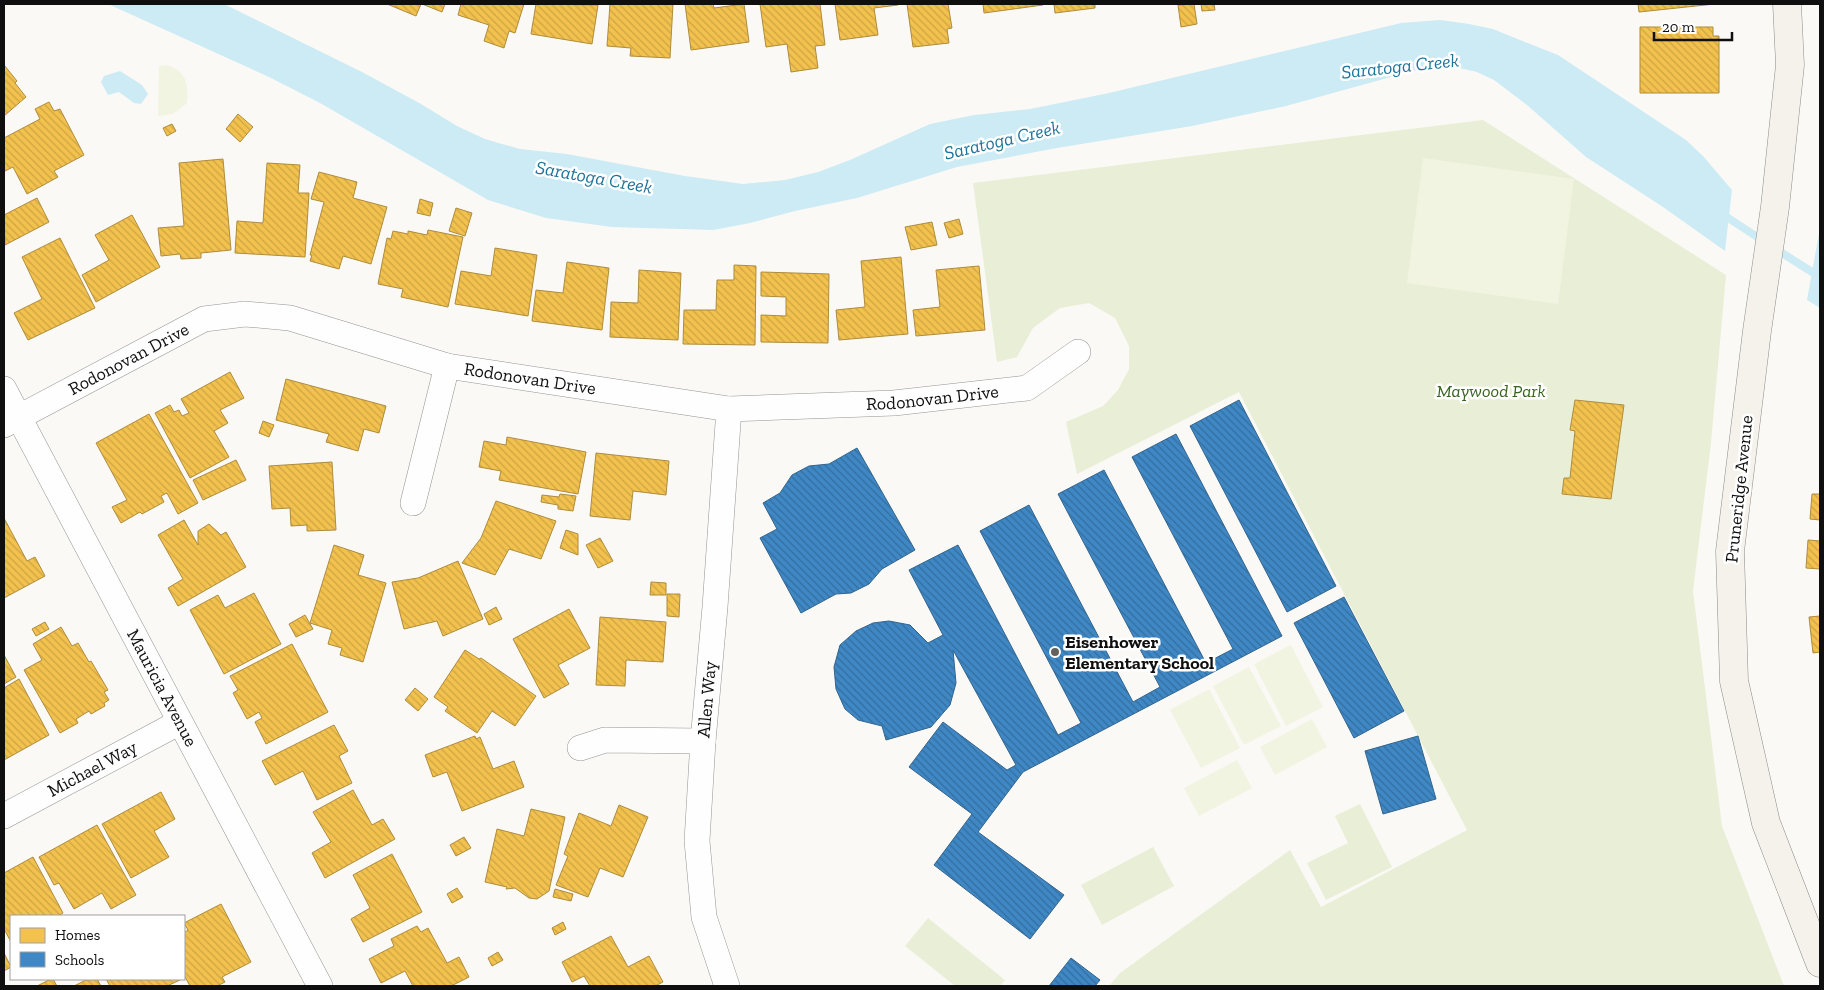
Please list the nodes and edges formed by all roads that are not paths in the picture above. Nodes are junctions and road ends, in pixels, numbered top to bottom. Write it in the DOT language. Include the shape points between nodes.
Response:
graph roads {
  1 [pos="1787,4"];
  2 [pos="1078,352"];
  3 [pos="447,366"];
  4 [pos="4,389"];
  5 [pos="729,409"];
  6 [pos="11,421"];
  7 [pos="413,503"];
  8 [pos="180,722"];
  9 [pos="703,741"];
  10 [pos="580,748"];
  11 [pos="4,816"];
  12 [pos="1820,963"];
  13 [pos="320,986"];
  14 [pos="727,986"];
  1 -- 12 [label="main road, Pruneridge Avenue" via="1790,65 1775,207 1730,551 1734,681 1766,823"];
  2 -- 5 [label="street, Rodonovan Drive" via="1027,388 894,403"];
  3 -- 5 [label="street, Rodonovan Drive"];
  3 -- 6 [label="street, Rodonovan Drive" via="290,318 245,314 204,320"];
  3 -- 7 [label="street"];
  4 -- 6 [label="street, Mauricia Avenue"];
  5 -- 9 [label="street, Allen Way"];
  6 -- 8 [label="street, Mauricia Avenue"];
  8 -- 11 [label="street, Michael Way"];
  8 -- 13 [label="street, Mauricia Avenue"];
  9 -- 10 [label="street" via="605,740"];
  9 -- 14 [label="street, Allen Way" via="697,841 704,917"];
}
